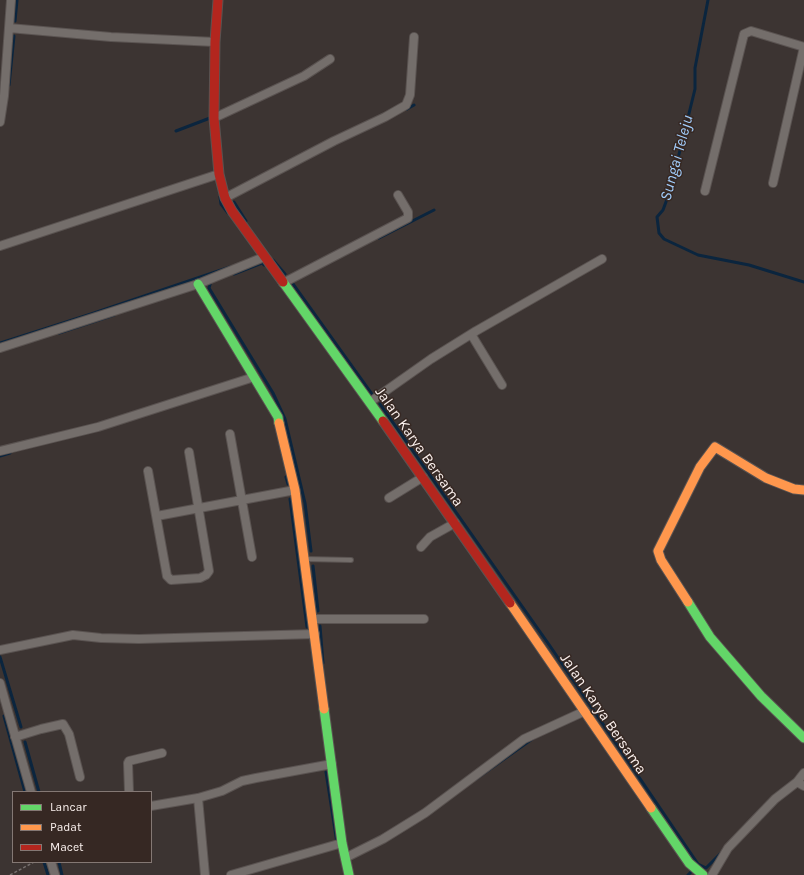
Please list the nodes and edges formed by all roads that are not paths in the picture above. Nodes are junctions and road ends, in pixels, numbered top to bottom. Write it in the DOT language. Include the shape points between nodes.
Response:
graph roads {
  1 [pos="11,0"];
  2 [pos="218,0"];
  3 [pos="9,28"];
  4 [pos="414,37"];
  5 [pos="215,42"];
  6 [pos="804,47"];
  7 [pos="330,59"];
  8 [pos="3,78"];
  9 [pos="214,118"];
  10 [pos="0,122"];
  11 [pos="219,174"];
  12 [pos="773,183"];
  13 [pos="705,191"];
  14 [pos="398,195"];
  15 [pos="226,198"];
  16 [pos="0,246"];
  17 [pos="264,257"];
  18 [pos="602,259"];
  19 [pos="283,283"];
  20 [pos="198,284"];
  21 [pos="471,334"];
  22 [pos="0,348"];
  23 [pos="254,377"];
  24 [pos="502,385"];
  25 [pos="370,402"];
  26 [pos="230,434"];
  27 [pos="0,451"];
  28 [pos="189,452"];
  29 [pos="148,471"];
  30 [pos="423,477"];
  31 [pos="295,490"];
  32 [pos="804,490"];
  33 [pos="389,498"];
  34 [pos="243,500"];
  35 [pos="199,508"];
  36 [pos="158,516"];
  37 [pos="455,523"];
  38 [pos="421,547"];
  39 [pos="252,557"];
  40 [pos="304,559"];
  41 [pos="351,560"];
  42 [pos="313,619"];
  43 [pos="424,619"];
  44 [pos="315,634"];
  45 [pos="0,650"];
  46 [pos="0,683"];
  47 [pos="3,708"];
  48 [pos="585,712"];
  49 [pos="15,737"];
  50 [pos="804,738"];
  51 [pos="162,753"];
  52 [pos="332,764"];
  53 [pos="804,773"];
  54 [pos="80,777"];
  55 [pos="800,784"];
  56 [pos="31,791"];
  57 [pos="129,791"];
  58 [pos="198,798"];
  59 [pos="152,806"];
  60 [pos="342,844"];
  61 [pos="345,858"];
  62 [pos="51,863"];
  63 [pos="248,873"];
  64 [pos="55,875"];
  65 [pos="205,875"];
  66 [pos="231,875"];
  67 [pos="349,875"];
  68 [pos="703,875"];
  69 [pos="712,875"];
  1 -- 3 [label="street"];
  2 -- 5 [label="street, Jalan Karya Bersama"];
  3 -- 5 [label="street"];
  3 -- 8 [label="street"];
  4 -- 15 [label="street" via="410,95 406,105"];
  5 -- 9 [label="street, Jalan Karya Bersama"];
  6 -- 12 [label="street"];
  6 -- 13 [label="street" via="753,31 744,34"];
  7 -- 9 [label="street" via="304,76"];
  8 -- 10 [label="street"];
  9 -- 11 [label="street, Jalan Karya Bersama"];
  11 -- 15 [label="street, Jalan Karya Bersama"];
  11 -- 16 [label="street"];
  14 -- 19 [label="street" via="408,212 408,218"];
  15 -- 17 [label="street, Jalan Karya Bersama"];
  17 -- 19 [label="street, Jalan Karya Bersama"];
  17 -- 20 [label="street"];
  18 -- 21 [label="street"];
  19 -- 25 [label="street, Jalan Karya Bersama"];
  20 -- 22 [label="street"];
  20 -- 23 [label="street"];
  21 -- 24 [label="street"];
  21 -- 25 [label="street"];
  23 -- 27 [label="street" via="98,427"];
  23 -- 31 [label="street" via="278,416"];
  25 -- 30 [label="street, Jalan Karya Bersama"];
  26 -- 34 [label="street"];
  28 -- 35 [label="street"];
  29 -- 36 [label="street"];
  30 -- 33 [label="street"];
  30 -- 37 [label="street, Jalan Karya Bersama"];
  31 -- 34 [label="street"];
  31 -- 40 [label="street"];
  32 -- 50 [label="street" via="794,489 766,478 714,447 700,467 658,552 710,637 760,696"];
  34 -- 35 [label="street"];
  34 -- 39 [label="street"];
  35 -- 36 [label="street"];
  35 -- 36 [label="street" via="209,571 200,578 171,580 167,576"];
  37 -- 38 [label="street" via="430,537"];
  37 -- 48 [label="street, Jalan Karya Bersama"];
  40 -- 41 [label="lane"];
  40 -- 42 [label="street"];
  42 -- 43 [label="street"];
  42 -- 44 [label="street"];
  44 -- 45 [label="street" via="139,639 73,635"];
  44 -- 52 [label="street"];
  46 -- 47 [label="street"];
  47 -- 49 [label="street"];
  48 -- 61 [label="street" via="524,739 425,813 383,839"];
  48 -- 68 [label="street, Jalan Karya Bersama" via="689,863"];
  49 -- 54 [label="street" via="63,724 69,734"];
  49 -- 56 [label="street"];
  51 -- 57 [label="street" via="129,761"];
  52 -- 58 [label="street" via="242,781 222,791"];
  52 -- 60 [label="street"];
  53 -- 55 [label="street"];
  55 -- 69 [label="street" via="775,799 743,832 728,848"];
  58 -- 59 [label="street"];
  58 -- 65 [label="street"];
  60 -- 61 [label="street"];
  60 -- 63 [label="street"];
  61 -- 67 [label="street"];
  62 -- 64 [label="street"];
  63 -- 66 [label="street"];
}
